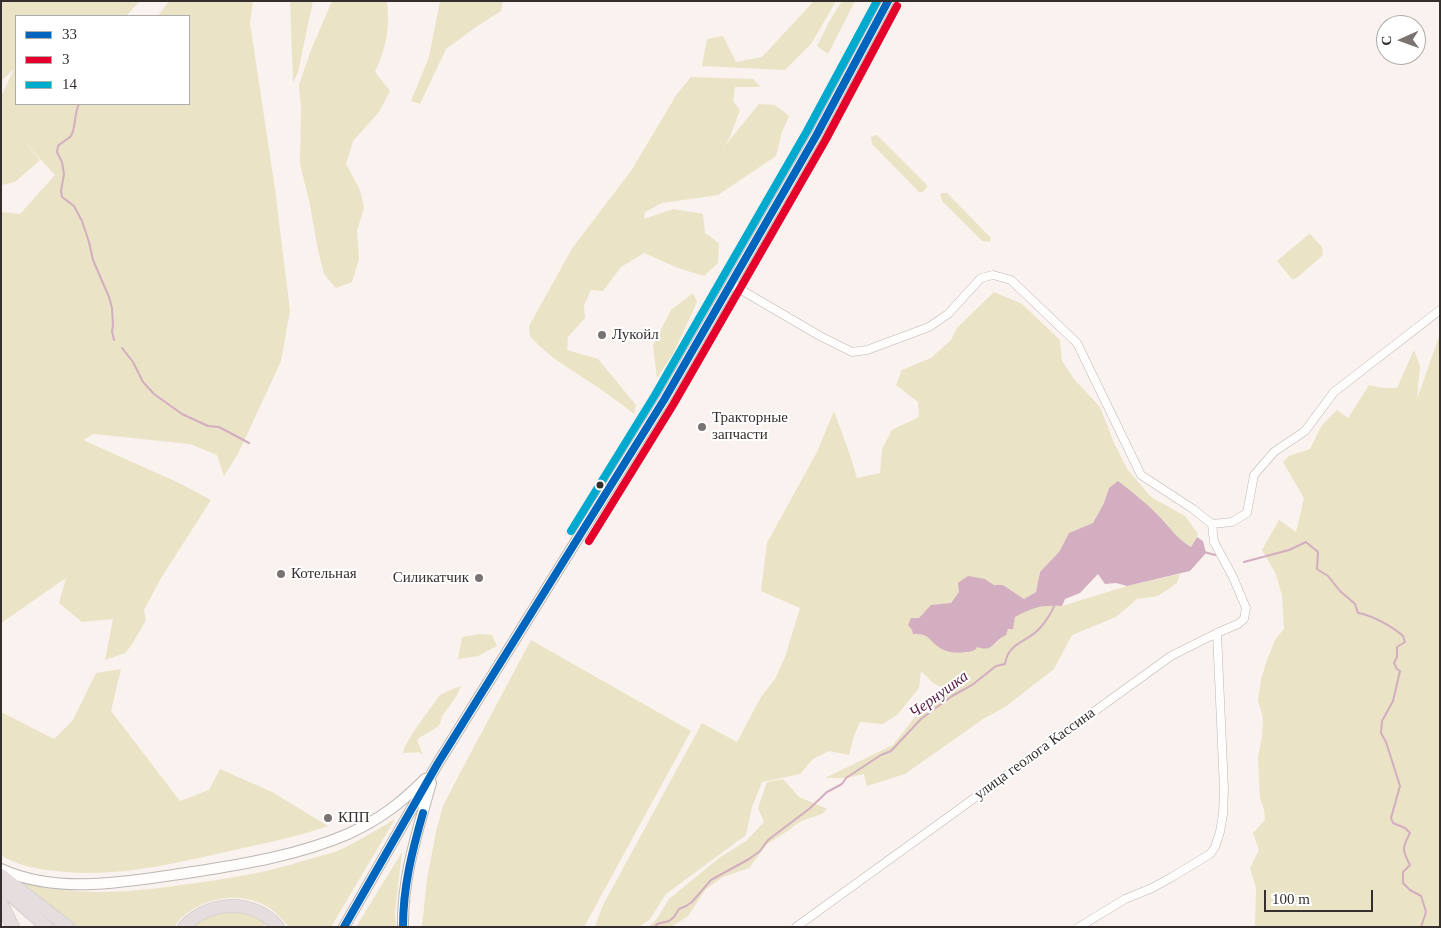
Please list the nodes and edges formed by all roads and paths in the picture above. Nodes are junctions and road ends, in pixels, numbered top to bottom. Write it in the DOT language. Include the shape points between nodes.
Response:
graph roads {
  1 [pos="888,1"];
  2 [pos="730,284"];
  3 [pos="1440,310"];
  4 [pos="1212,524"];
  5 [pos="1217,633"];
  6 [pos="436,768"];
  7 [pos="1,869"];
  8 [pos="1,875"];
  9 [pos="1,887"];
  10 [pos="1,903"];
  11 [pos="13,927"];
  12 [pos="47,927"];
  13 [pos="68,927"];
  14 [pos="184,927"];
  15 [pos="278,927"];
  16 [pos="344,927"];
  17 [pos="403,927"];
  18 [pos="796,927"];
  19 [pos="1079,927"];
  1 -- 2 [label="main road" via="816,136"];
  2 -- 4 [label="street" via="852,352 867,350 929,327 948,314 981,278 993,275 1011,280 1077,342 1141,474"];
  2 -- 6 [label="main road" via="664,400"];
  3 -- 4 [label="street" via="1334,392 1305,431 1274,452 1254,475 1248,513 1232,522"];
  4 -- 5 [label="street, улица геолога Кассина" via="1214,542 1246,608 1244,619"];
  5 -- 18 [label="street, улица геолога Кассина" via="1171,656"];
  5 -- 19 [label="street" via="1224,789 1223,814 1215,847 1210,854"];
  6 -- 7 [label="main road" via="406,798 371,822 325,843 260,861 84,884 34,880"];
  6 -- 16 [label="main road"];
  6 -- 17 [label="main road" via="406,876"];
  8 -- 13 [label="highway"];
  9 -- 12 [label="highway"];
  10 -- 11 [label="highway"];
  14 -- 15 [label="highway" via="201,913 228,906 258,911"];
}
